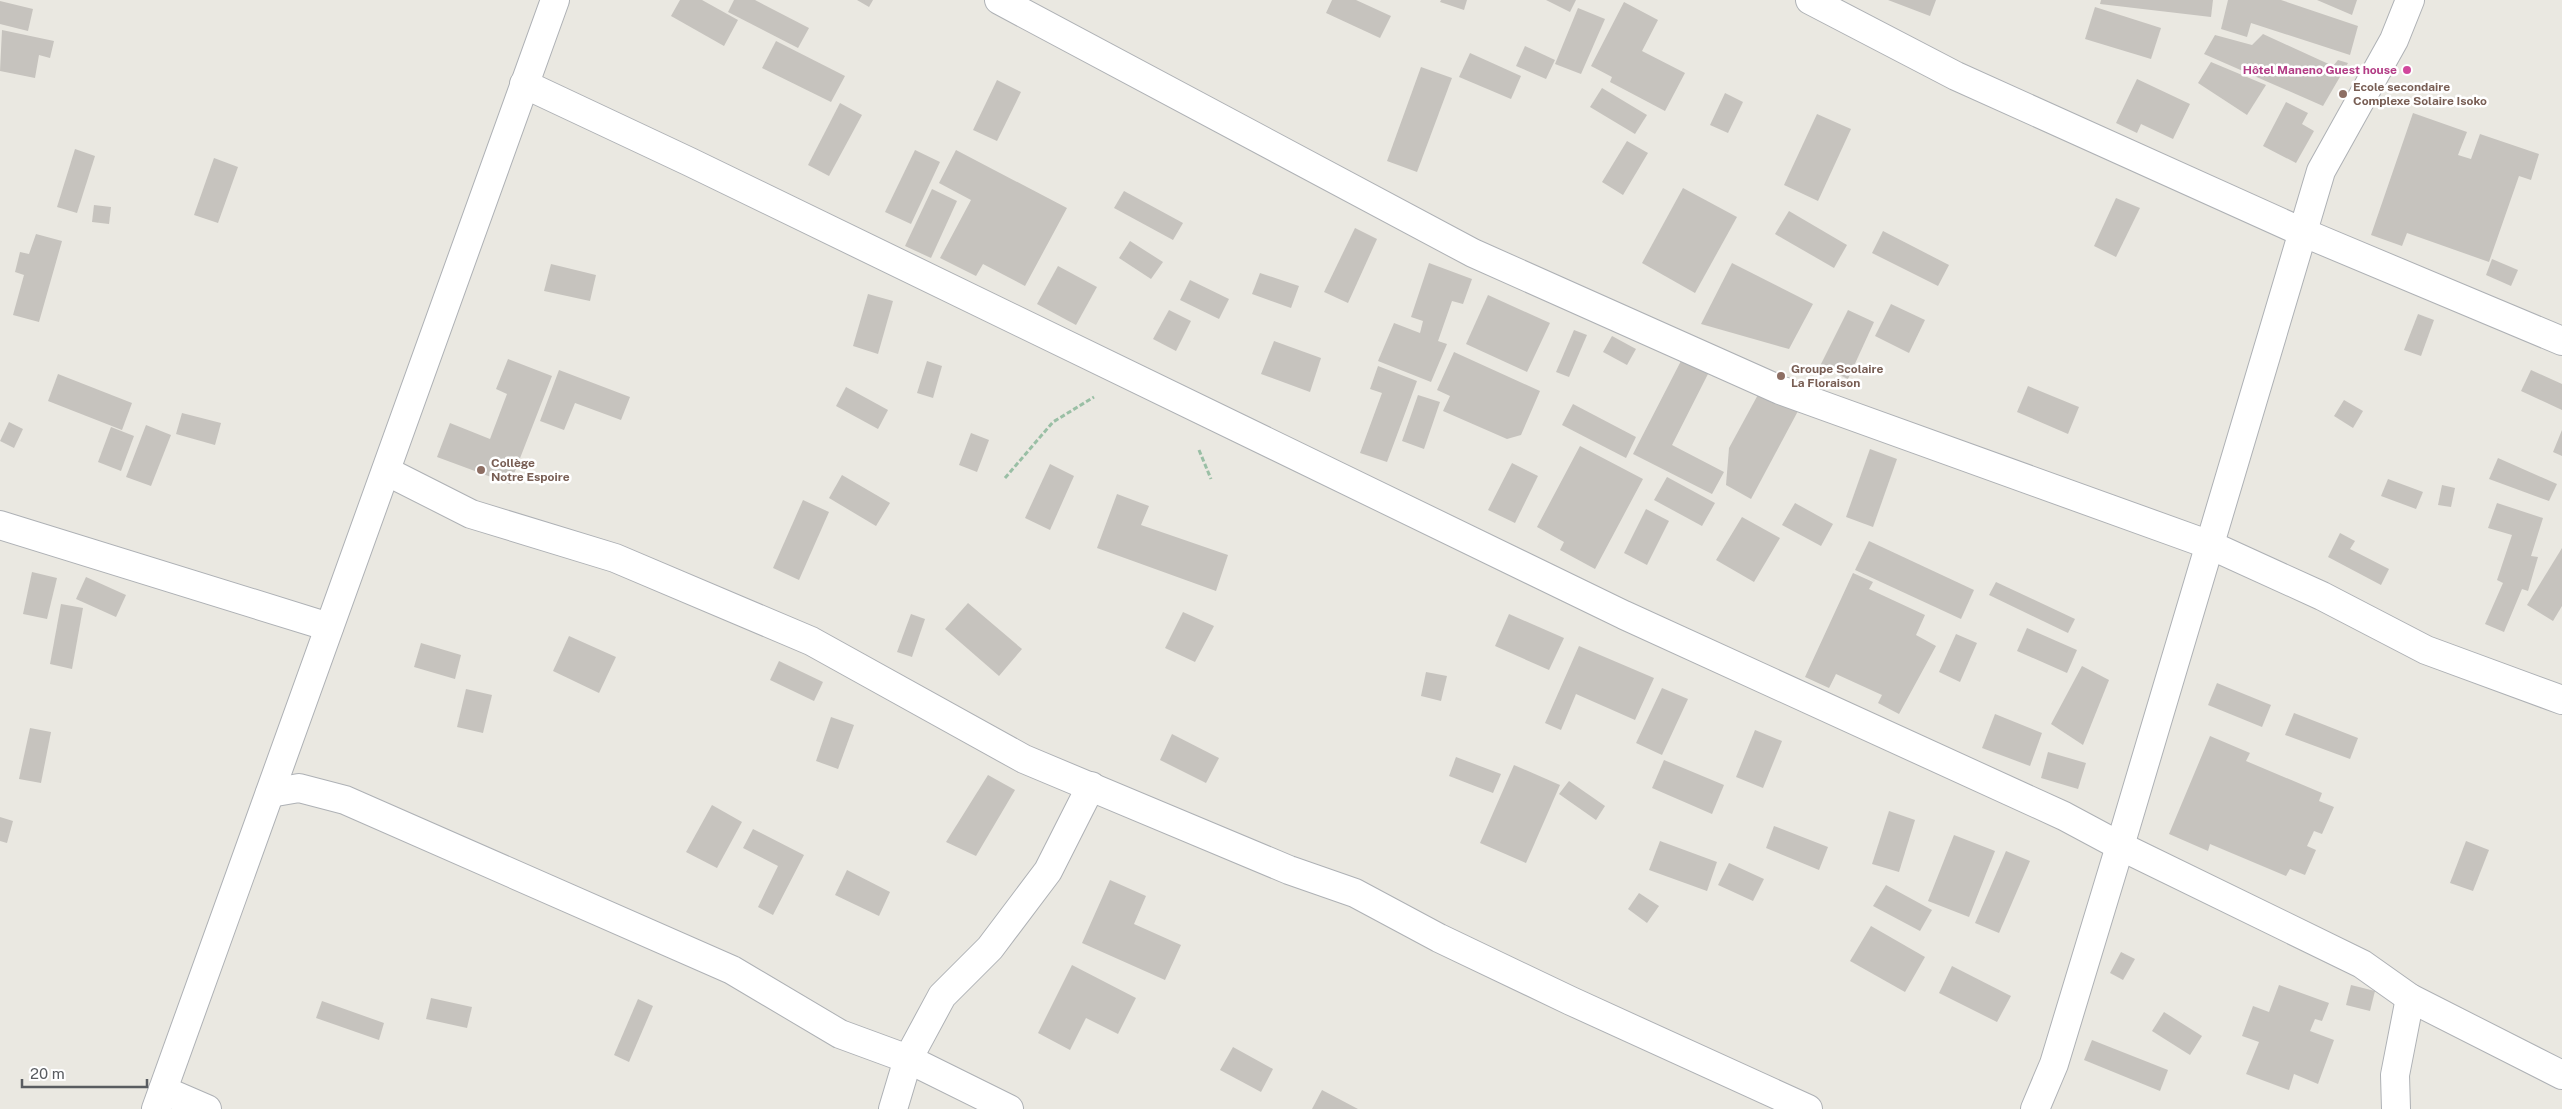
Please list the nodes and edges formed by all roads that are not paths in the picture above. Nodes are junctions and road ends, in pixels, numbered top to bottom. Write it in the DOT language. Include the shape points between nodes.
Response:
graph roads {
  1 [pos="555,0"];
  2 [pos="999,0"];
  3 [pos="1810,0"];
  4 [pos="2410,0"];
  5 [pos="524,84"];
  6 [pos="2302,232"];
  7 [pos="2562,341"];
  8 [pos="386,471"];
  9 [pos="0,526"];
  10 [pos="2210,545"];
  11 [pos="329,627"];
  12 [pos="2562,700"];
  13 [pos="1091,786"];
  14 [pos="270,793"];
  15 [pos="2120,846"];
  16 [pos="2410,998"];
  17 [pos="908,1059"];
  18 [pos="2562,1075"];
  19 [pos="160,1100"];
  20 [pos="207,1109"];
  21 [pos="893,1109"];
  22 [pos="1009,1109"];
  23 [pos="1808,1109"];
  24 [pos="2035,1109"];
  25 [pos="2396,1109"];
  1 -- 5 [label="street"];
  2 -- 10 [label="street" via="1473,253 1780,390"];
  3 -- 6 [label="street" via="1956,76"];
  4 -- 6 [label="street" via="2394,40 2321,170"];
  5 -- 8 [label="street"];
  5 -- 15 [label="street" via="1615,610 2064,816"];
  6 -- 7 [label="street"];
  6 -- 10 [label="street"];
  8 -- 11 [label="street"];
  8 -- 13 [label="street" via="471,514 615,558 811,641 1024,759"];
  9 -- 11 [label="street"];
  10 -- 12 [label="street" via="2322,596 2426,650"];
  10 -- 15 [label="street"];
  11 -- 14 [label="street"];
  13 -- 17 [label="street" via="1048,872 990,948 942,996"];
  13 -- 23 [label="street" via="1289,870 1355,893 1562,997"];
  14 -- 17 [label="street" via="299,788 345,800 732,970 840,1034"];
  14 -- 19 [label="street"];
  15 -- 16 [label="street" via="2362,964"];
  15 -- 24 [label="street" via="2054,1064"];
  16 -- 18 [label="street"];
  16 -- 25 [label="street" via="2395,1075"];
  17 -- 21 [label="street"];
  17 -- 22 [label="street"];
  19 -- 20 [label="street"];
}
